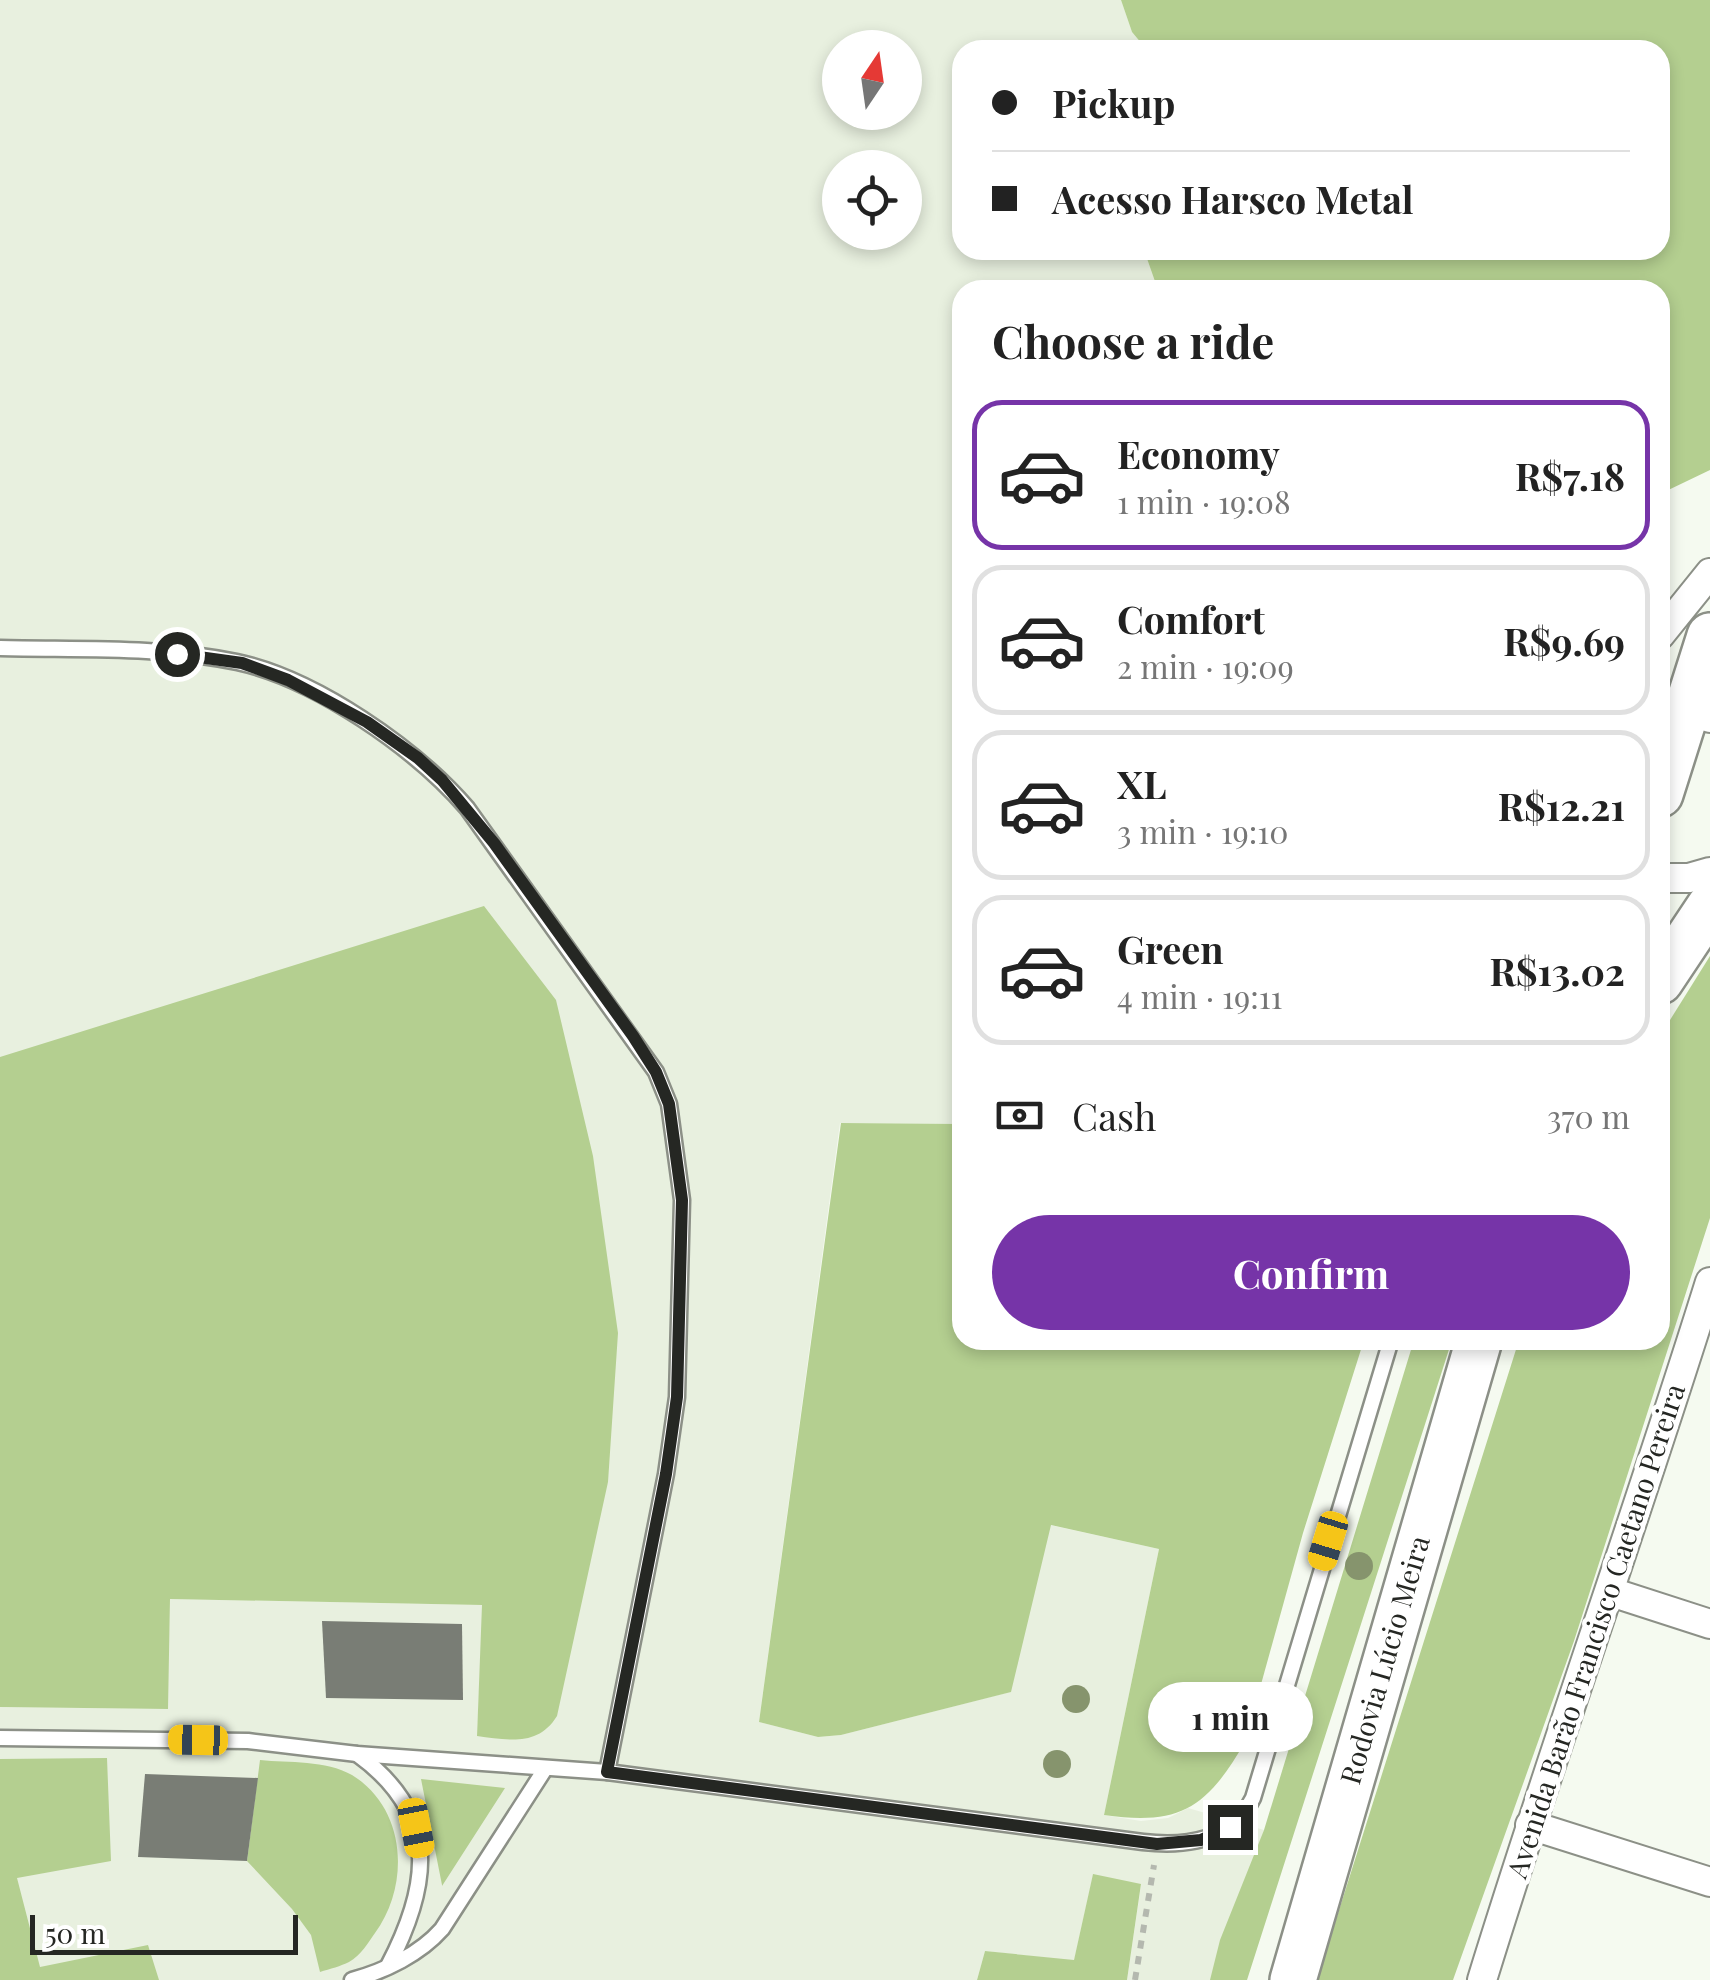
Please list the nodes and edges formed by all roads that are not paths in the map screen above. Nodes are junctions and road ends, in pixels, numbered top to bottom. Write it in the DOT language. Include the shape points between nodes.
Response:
graph roads {
  1 [pos="1710,573"];
  2 [pos="1670,623"];
  3 [pos="1710,636"];
  4 [pos="0,648"];
  5 [pos="1692,708"];
  6 [pos="1670,767"];
  7 [pos="1710,872"];
  8 [pos="1670,878"];
  9 [pos="1710,906"];
  10 [pos="1670,966"];
  11 [pos="1710,1282"];
  12 [pos="1388,1350"];
  13 [pos="1477,1350"];
  14 [pos="1699,1356"];
  15 [pos="1611,1592"];
  16 [pos="1710,1624"];
  17 [pos="0,1738"];
  18 [pos="356,1754"];
  19 [pos="545,1769"];
  20 [pos="607,1772"];
  21 [pos="1530,1825"];
  22 [pos="1710,1882"];
  23 [pos="388,1966"];
  24 [pos="352,1980"];
  25 [pos="1293,1980"];
  26 [pos="1482,1980"];
  1 -- 2 [label="street"];
  3 -- 5 [label="highway"];
  4 -- 20 [label="lane" via="155,652 242,663 380,730 466,808 656,1072 669,1104 682,1200 677,1397"];
  5 -- 6 [label="highway"];
  7 -- 8 [label="street"];
  9 -- 10 [label="highway"];
  11 -- 14 [label="street, Avenida Barão Francisco Caetano Pereira"];
  12 -- 20 [label="lane" via="1252,1798 1220,1833 1157,1844"];
  13 -- 25 [label="highway, Rodovia Lúcio Meira"];
  14 -- 15 [label="street, Avenida Barão Francisco Caetano Pereira"];
  15 -- 16 [label="street"];
  15 -- 21 [label="street, Avenida Barão Francisco Caetano Pereira"];
  17 -- 18 [label="lane" via="248,1741"];
  18 -- 19 [label="lane"];
  18 -- 23 [label="lane" via="400,1794 416,1828 417,1901"];
  19 -- 20 [label="lane"];
  19 -- 23 [label="lane" via="442,1929"];
  21 -- 22 [label="street"];
  21 -- 26 [label="street, Avenida Barão Francisco Caetano Pereira"];
  23 -- 24 [label="lane"];
}
